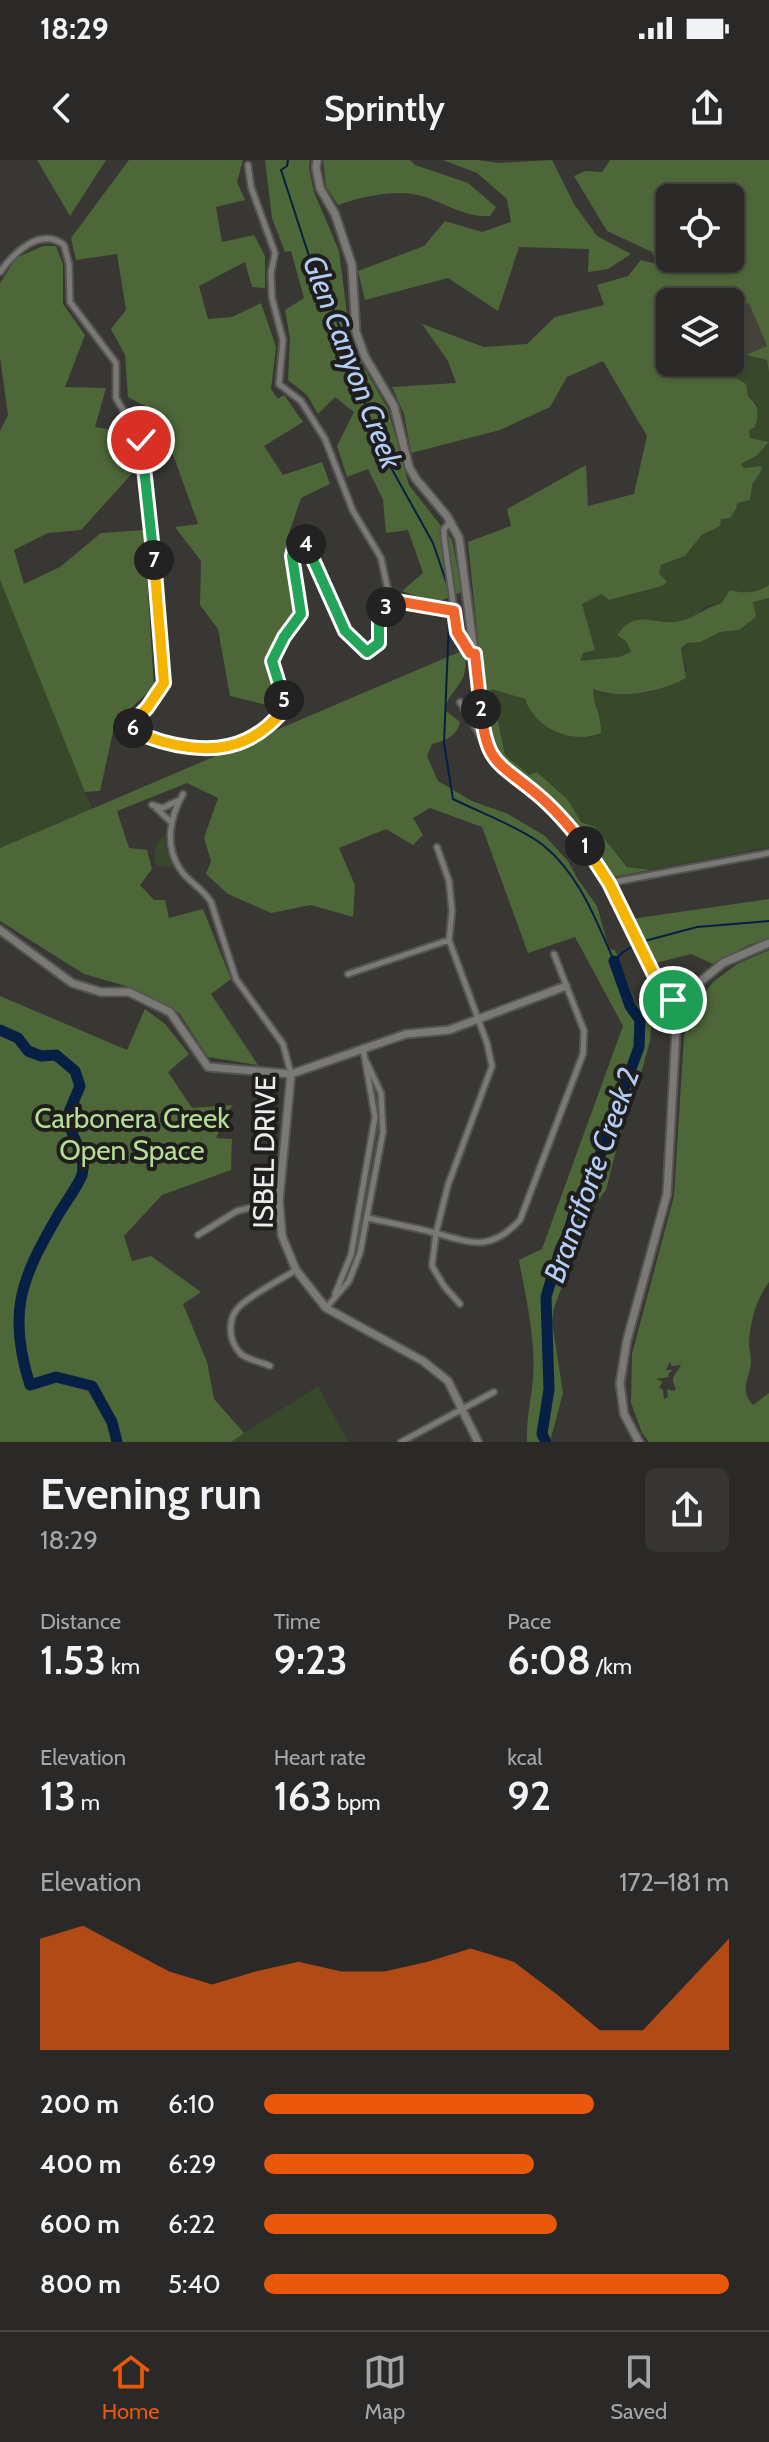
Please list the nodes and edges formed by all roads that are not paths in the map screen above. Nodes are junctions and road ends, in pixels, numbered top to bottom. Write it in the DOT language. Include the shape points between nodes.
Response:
graph roads {
  1 [pos="317,160"];
  2 [pos="248,165"];
  3 [pos="0,272"];
  4 [pos="451,522"];
  5 [pos="390,600"];
  6 [pos="451,609"];
  7 [pos="475,654"];
  8 [pos="460,702"];
  9 [pos="495,760"];
  10 [pos="171,822"];
  11 [pos="437,847"];
  12 [pos="769,853"];
  13 [pos="609,883"];
  14 [pos="0,930"];
  15 [pos="449,940"];
  16 [pos="769,943"];
  17 [pos="554,954"];
  18 [pos="348,974"];
  19 [pos="566,986"];
  20 [pos="688,996"];
  21 [pos="665,997"];
  22 [pos="682,1009"];
  23 [pos="479,1021"];
  24 [pos="676,1030"];
  25 [pos="363,1048"];
  26 [pos="366,1061"];
  27 [pos="291,1074"];
  28 [pos="279,1201"];
  29 [pos="368,1218"];
  30 [pos="436,1233"];
  31 [pos="198,1235"];
  32 [pos="296,1270"];
  33 [pos="333,1299"];
  34 [pos="460,1304"];
  35 [pos="326,1308"];
  36 [pos="270,1366"];
  37 [pos="494,1392"];
  38 [pos="462,1409"];
  39 [pos="401,1442"];
  40 [pos="478,1442"];
  41 [pos="639,1442"];
  1 -- 4 [label="street" via="320,188 352,265 356,332 365,357 394,406 409,467"];
  2 -- 5 [label="street" via="275,253 272,298 283,340 279,384 301,401 325,439 353,511 381,558"];
  3 -- 5 [label="street" via="25,246 43,239 64,245 70,302 116,363 116,398 141,440 164,683 132,725 134,731 154,741 216,747 244,741 286,708 272,661 301,614 292,556 295,544 304,542 310,548 345,631 367,652 379,643 379,620"];
  4 -- 6 [label="street" via="444,529"];
  4 -- 7 [label="street" via="459,538"];
  5 -- 6 [label="street"];
  6 -- 7 [label="street" via="457,632"];
  7 -- 9 [label="street" via="482,724"];
  8 -- 9 [label="street"];
  9 -- 13 [label="street" via="563,817"];
  10 -- 10 [label="street" via="176,807 183,794 163,808 152,805"];
  10 -- 27 [label="street, ISBEL DRIVE" via="172,852 211,902 236,979 283,1044"];
  11 -- 15 [label="street" via="449,881"];
  12 -- 13 [label="street"];
  13 -- 21 [label="street"];
  14 -- 27 [label="street" via="72,983 101,992 129,992 170,1012 208,1067"];
  15 -- 18 [label="street"];
  15 -- 23 [label="street"];
  16 -- 20 [label="street" via="723,963"];
  17 -- 19 [label="street"];
  19 -- 23 [label="street"];
  19 -- 30 [label="street" via="584,1031 583,1054 520,1220 509,1232 470,1244"];
  20 -- 21 [label="street"];
  20 -- 22 [label="street"];
  21 -- 22 [label="street"];
  21 -- 24 [label="street"];
  22 -- 24 [label="street"];
  23 -- 25 [label="street"];
  23 -- 30 [label="street" via="492,1066"];
  24 -- 41 [label="street" via="667,1194 620,1383 624,1414"];
  25 -- 26 [label="street"];
  25 -- 27 [label="street"];
  26 -- 29 [label="street" via="381,1093 383,1132"];
  26 -- 33 [label="street" via="375,1117 351,1255"];
  27 -- 28 [label="street, ISBEL DRIVE"];
  28 -- 31 [label="street" via="237,1211"];
  28 -- 32 [label="street, ISBEL DRIVE" via="282,1236"];
  29 -- 30 [label="street"];
  29 -- 33 [label="street" via="349,1281"];
  30 -- 34 [label="street" via="432,1266"];
  32 -- 35 [label="street, ISBEL DRIVE"];
  32 -- 36 [label="street" via="240,1305 233,1316 233,1343 243,1356"];
  33 -- 35 [label="street"];
  35 -- 38 [label="street, ISBEL DRIVE" via="423,1361 448,1381"];
  37 -- 38 [label="street"];
  38 -- 39 [label="street"];
  38 -- 40 [label="street, ISBEL DRIVE"];
}
